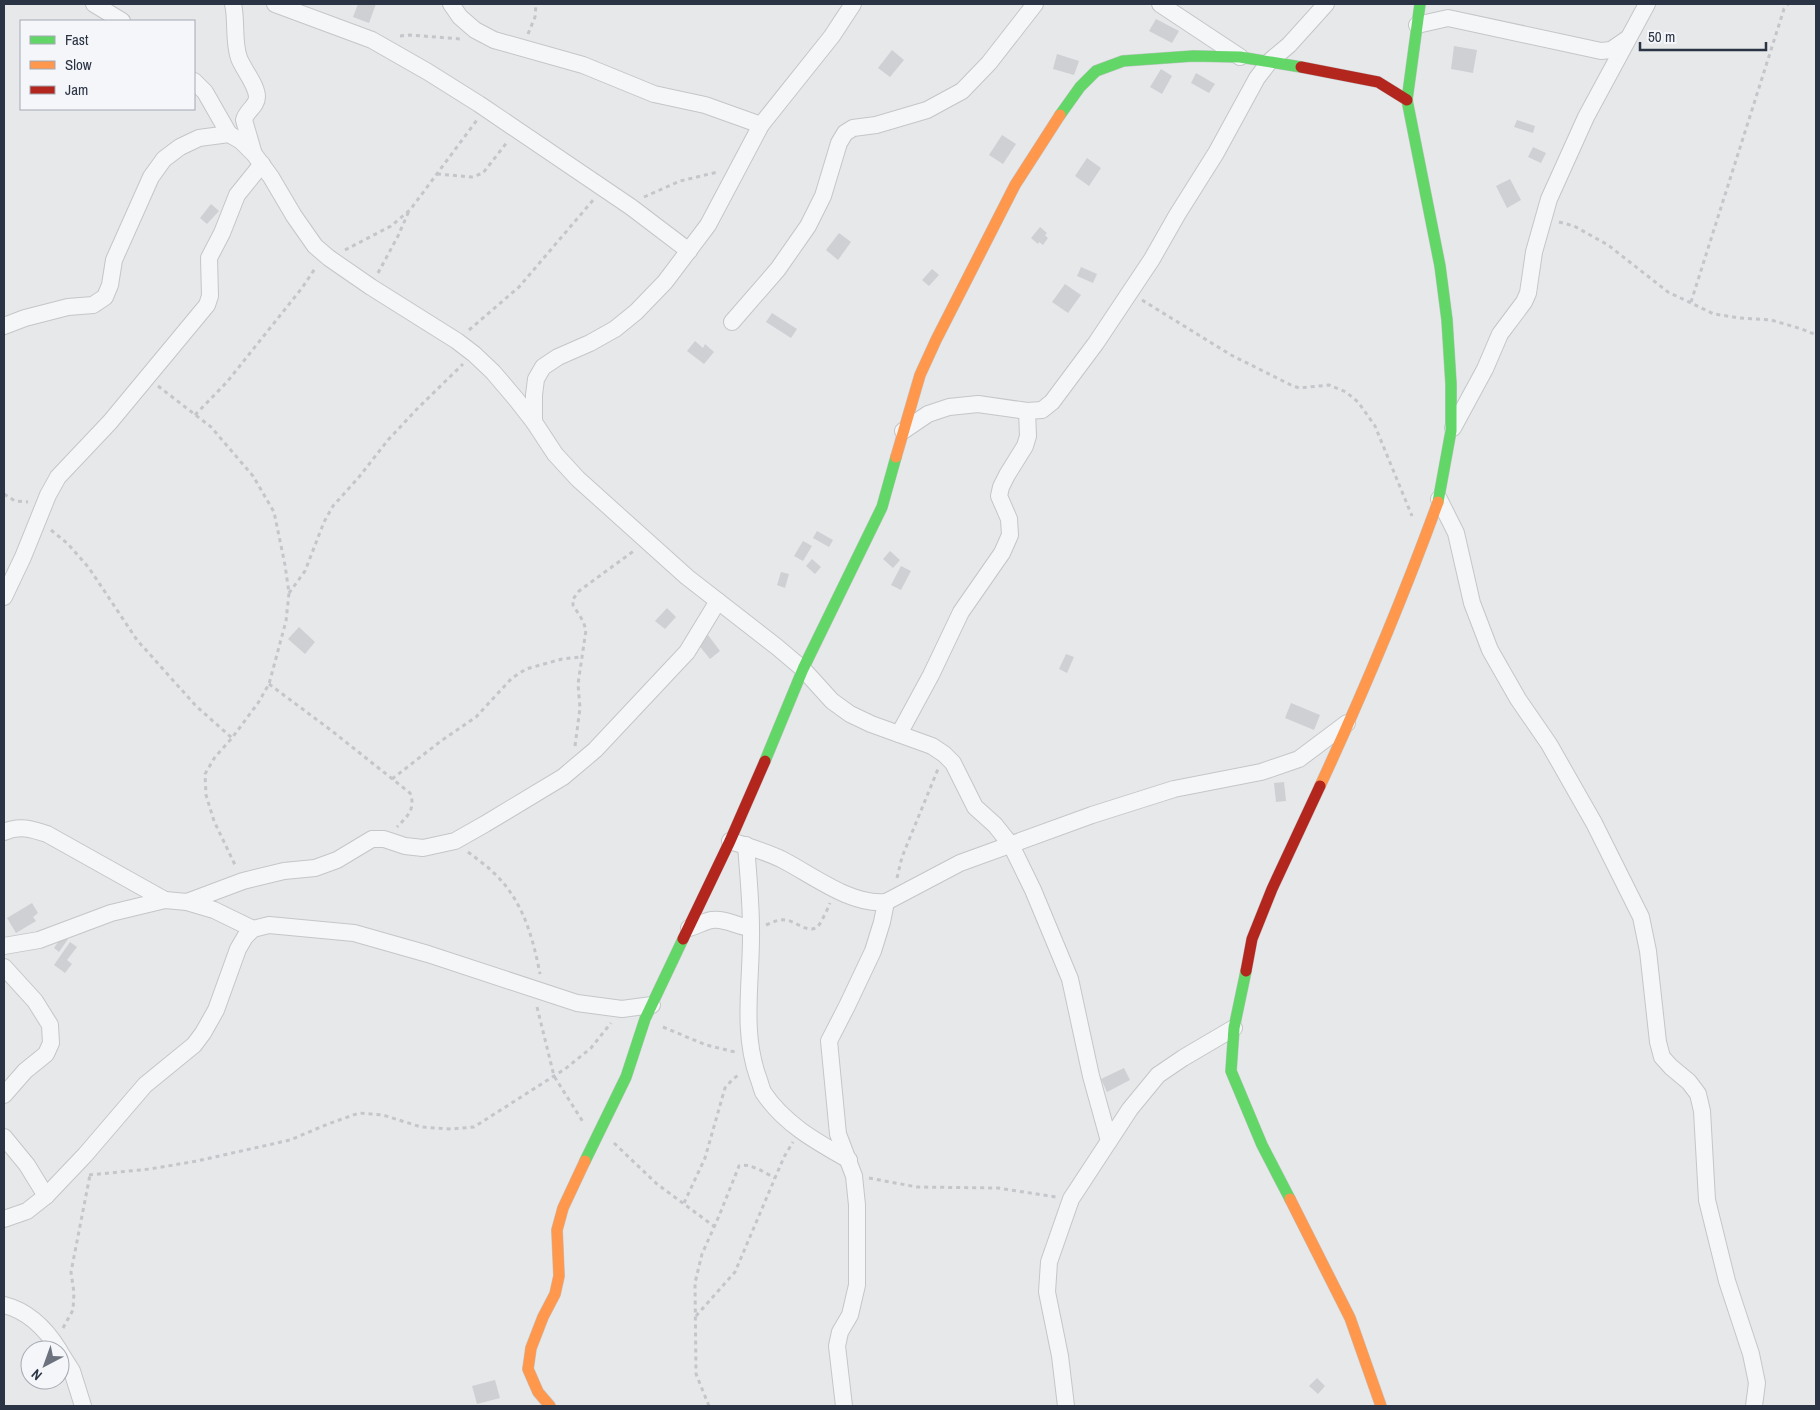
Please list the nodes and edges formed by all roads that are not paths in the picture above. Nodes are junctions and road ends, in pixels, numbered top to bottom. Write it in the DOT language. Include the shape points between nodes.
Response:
graph roads {
  1 [pos="94,4"];
  2 [pos="233,4"];
  3 [pos="275,4"];
  4 [pos="451,4"];
  5 [pos="854,4"];
  6 [pos="1035,4"];
  7 [pos="1160,4"];
  8 [pos="1326,4"];
  9 [pos="1420,4"];
  10 [pos="1647,4"];
  11 [pos="120,20"];
  12 [pos="1417,25"];
  13 [pos="1628,37"];
  14 [pos="1240,57"];
  15 [pos="1270,61"];
  16 [pos="195,82"];
  17 [pos="1407,100"];
  18 [pos="761,125"];
  19 [pos="229,134"];
  20 [pos="258,159"];
  21 [pos="689,251"];
  22 [pos="732,322"];
  23 [pos="4,326"];
  24 [pos="1027,411"];
  25 [pos="534,422"];
  26 [pos="903,431"];
  27 [pos="1451,431"];
  28 [pos="1439,499"];
  29 [pos="4,597"];
  30 [pos="718,601"];
  31 [pos="803,669"];
  32 [pos="1348,722"];
  33 [pos="899,734"];
  34 [pos="4,832"];
  35 [pos="738,843"];
  36 [pos="1011,844"];
  37 [pos="165,900"];
  38 [pos="888,900"];
  39 [pos="187,902"];
  40 [pos="751,925"];
  41 [pos="690,928"];
  42 [pos="253,929"];
  43 [pos="4,946"];
  44 [pos="4,967"];
  45 [pos="649,1012"];
  46 [pos="1234,1028"];
  47 [pos="4,1095"];
  48 [pos="4,1137"];
  49 [pos="1109,1141"];
  50 [pos="852,1168"];
  51 [pos="46,1196"];
  52 [pos="4,1219"];
  53 [pos="4,1305"];
  54 [pos="51,1340"];
  55 [pos="70,1368"];
  56 [pos="83,1406"];
  57 [pos="550,1406"];
  58 [pos="844,1406"];
  59 [pos="1066,1406"];
  60 [pos="1381,1406"];
  61 [pos="1754,1406"];
  1 -- 11 [label="street"];
  2 -- 20 [label="street" via="238,57 256,90 255,103 244,120"];
  3 -- 21 [label="street" via="372,40 428,72 631,207"];
  4 -- 18 [label="street" via="475,30 494,40 583,65 654,94 705,105"];
  5 -- 18 [label="street"];
  6 -- 22 [label="street" via="990,63 962,91 927,110 876,125 853,128 845,133 823,196 808,226 778,268"];
  7 -- 14 [label="street"];
  8 -- 15 [label="street"];
  9 -- 12 [label="street"];
  10 -- 13 [label="street"];
  12 -- 13 [label="street" via="1448,18 1600,52 1611,50"];
  12 -- 17 [label="street"];
  13 -- 27 [label="street" via="1586,117 1549,199 1524,302 1500,334"];
  14 -- 15 [label="street"];
  14 -- 26 [label="street" via="1193,56 1123,61 1096,71 1080,87 1015,185 920,374"];
  15 -- 17 [label="street" via="1378,82"];
  15 -- 24 [label="street" via="1152,259 1096,344 1052,402 1042,410"];
  16 -- 19 [label="street" via="205,92"];
  17 -- 27 [label="street" via="1440,266 1447,320"];
  18 -- 21 [label="street" via="708,225"];
  19 -- 20 [label="street" via="241,141"];
  19 -- 23 [label="street" via="199,138 164,159 151,177 114,260 105,297 93,305 68,307"];
  20 -- 25 [label="street" via="310,238 327,256 458,340 493,372"];
  20 -- 29 [label="street" via="237,195 209,258 210,296 207,305 110,422 58,477"];
  21 -- 25 [label="street" via="665,282 616,329 543,367 536,379"];
  24 -- 26 [label="street" via="978,404 950,407 928,414"];
  24 -- 33 [label="street" via="1025,446 1000,487 999,496 1009,519 1010,534 1002,553 961,612"];
  25 -- 30 [label="street" via="555,454 578,478 686,577"];
  26 -- 31 [label="street" via="882,507"];
  27 -- 28 [label="street"];
  28 -- 32 [label="street"];
  28 -- 61 [label="street" via="1456,533 1472,603 1490,650 1594,823 1641,917 1662,1057 1698,1094 1702,1111 1707,1200 1727,1281 1751,1354 1757,1383"];
  30 -- 31 [label="street"];
  30 -- 39 [label="street" via="687,652 595,750 536,795 455,841 423,848 372,838 337,860 315,868 243,880"];
  31 -- 33 [label="street" via="832,701 850,714"];
  31 -- 35 [label="street"];
  32 -- 36 [label="street" via="1299,759 1261,772 1174,789"];
  32 -- 46 [label="street" via="1252,939"];
  33 -- 36 [label="street" via="944,754 956,769 975,807"];
  34 -- 37 [label="street" via="12,828 27,828 48,834"];
  35 -- 38 [label="street" via="780,858 838,890 869,902"];
  35 -- 40 [label="street"];
  35 -- 41 [label="street"];
  36 -- 38 [label="street" via="960,863"];
  36 -- 49 [label="street" via="1070,979"];
  37 -- 39 [label="street"];
  37 -- 43 [label="street" via="111,914 39,940"];
  38 -- 50 [label="street" via="873,951 828,1041 838,1134"];
  39 -- 42 [label="street" via="214,910"];
  40 -- 41 [label="street" via="740,927 712,920"];
  40 -- 50 [label="street" via="748,1009 752,1061 763,1091 800,1131"];
  41 -- 45 [label="street"];
  42 -- 45 [label="street" via="269,925 354,933 577,1003"];
  42 -- 51 [label="street" via="238,949 216,1010 194,1045 145,1085"];
  44 -- 47 [label="street" via="35,1001 50,1025 51,1043 46,1054"];
  45 -- 57 [label="street" via="626,1077 563,1208 557,1230 559,1276 555,1294 531,1348 528,1370 538,1392"];
  46 -- 49 [label="street" via="1158,1075"];
  46 -- 60 [label="street" via="1231,1071 1262,1144 1350,1318"];
  48 -- 51 [label="street"];
  49 -- 59 [label="street" via="1071,1199 1049,1262 1047,1292"];
  50 -- 58 [label="street" via="857,1205 857,1285 850,1315 840,1332 837,1346"];
  51 -- 52 [label="street" via="27,1211"];
  53 -- 54 [label="street" via="37,1322"];
  55 -- 56 [label="street"];
}
